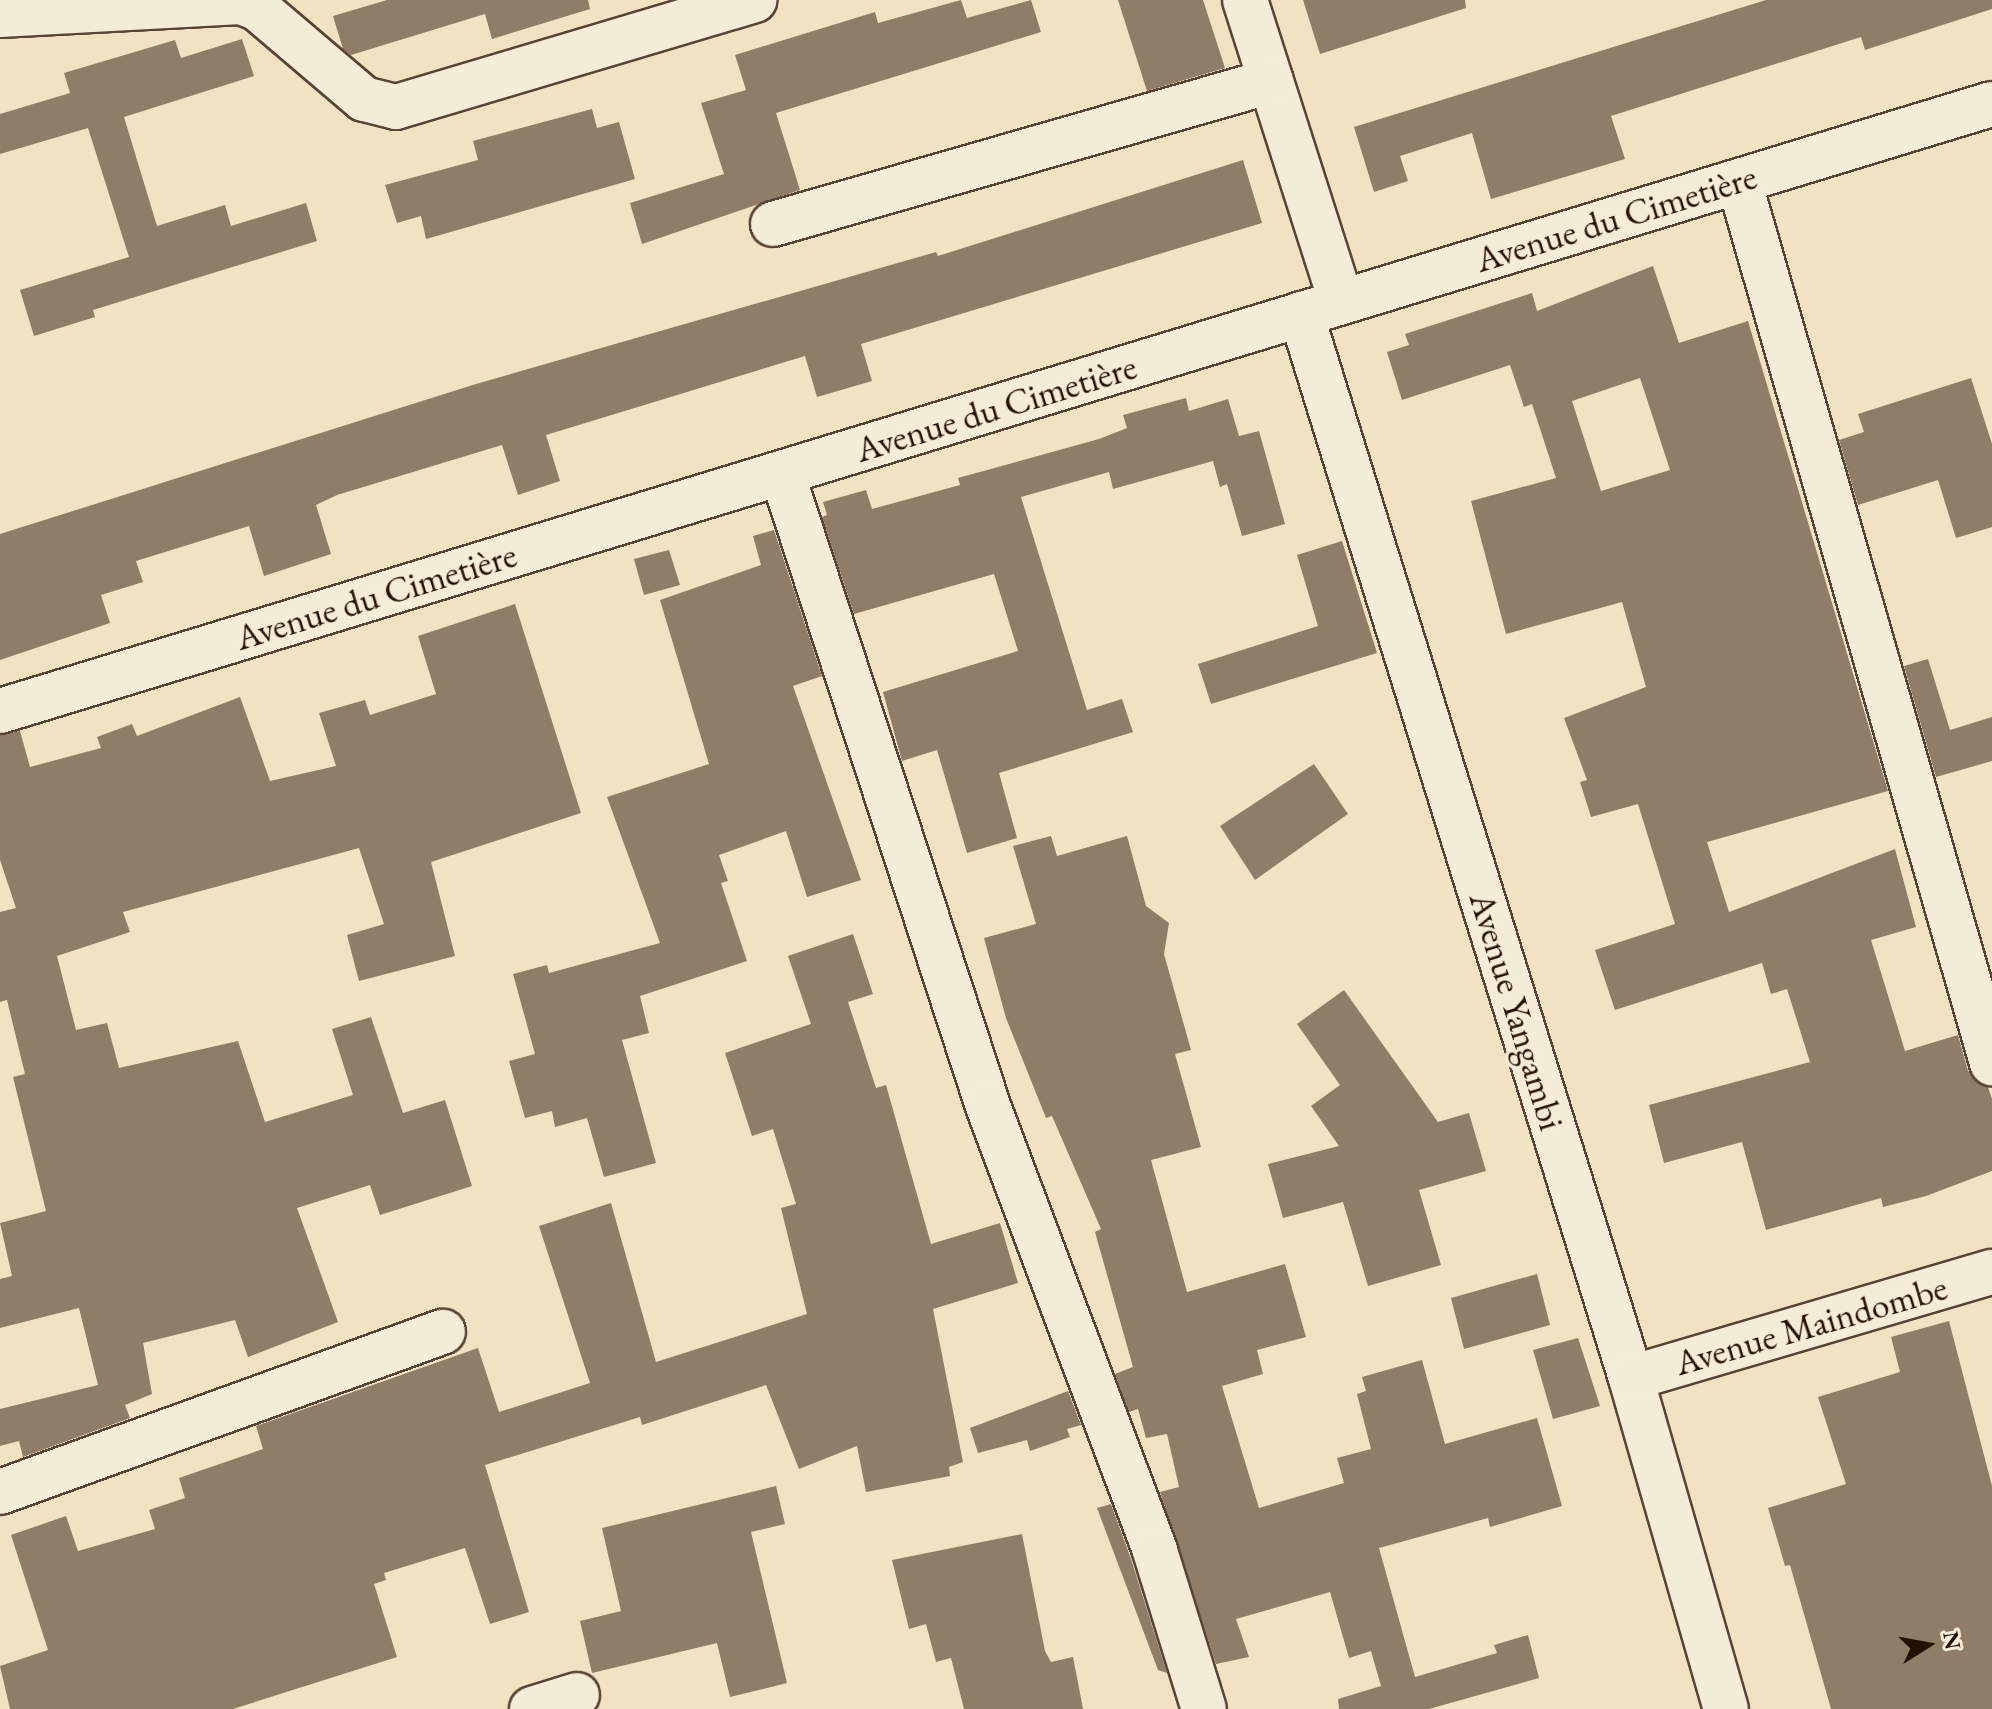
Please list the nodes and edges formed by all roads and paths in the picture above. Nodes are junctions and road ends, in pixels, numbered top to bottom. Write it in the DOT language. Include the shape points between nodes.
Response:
graph roads {
  1 [pos="754,0"];
  2 [pos="1245,0"];
  3 [pos="0,15"];
  4 [pos="1271,81"];
  5 [pos="1992,104"];
  6 [pos="1739,181"];
  7 [pos="773,224"];
  8 [pos="1341,300"];
  9 [pos="1301,314"];
  10 [pos="782,473"];
  11 [pos="0,711"];
  12 [pos="1992,1063"];
  13 [pos="1992,1272"];
  14 [pos="443,1332"];
  15 [pos="1631,1378"];
  16 [pos="0,1492"];
  17 [pos="577,1695"];
  18 [pos="532,1709"];
  19 [pos="1204,1709"];
  20 [pos="1726,1709"];
  1 -- 3 [label="street" via="396,107 364,99 257,8 241,2"];
  2 -- 4 [label="street"];
  4 -- 7 [label="street"];
  4 -- 8 [label="street"];
  5 -- 6 [label="street, Avenue du Cimetière"];
  6 -- 8 [label="street, Avenue du Cimetière"];
  6 -- 12 [label="street"];
  8 -- 9 [label="street, Avenue du Cimetière"];
  9 -- 10 [label="street, Avenue du Cimetière"];
  9 -- 15 [label="street, Avenue Yangambi"];
  10 -- 11 [label="street, Avenue du Cimetière"];
  10 -- 19 [label="street" via="988,1106 1155,1551"];
  13 -- 15 [label="street, Avenue Maindombe"];
  14 -- 16 [label="street"];
  15 -- 20 [label="street, Avenue Yangambi"];
  17 -- 18 [label="street"];
}
